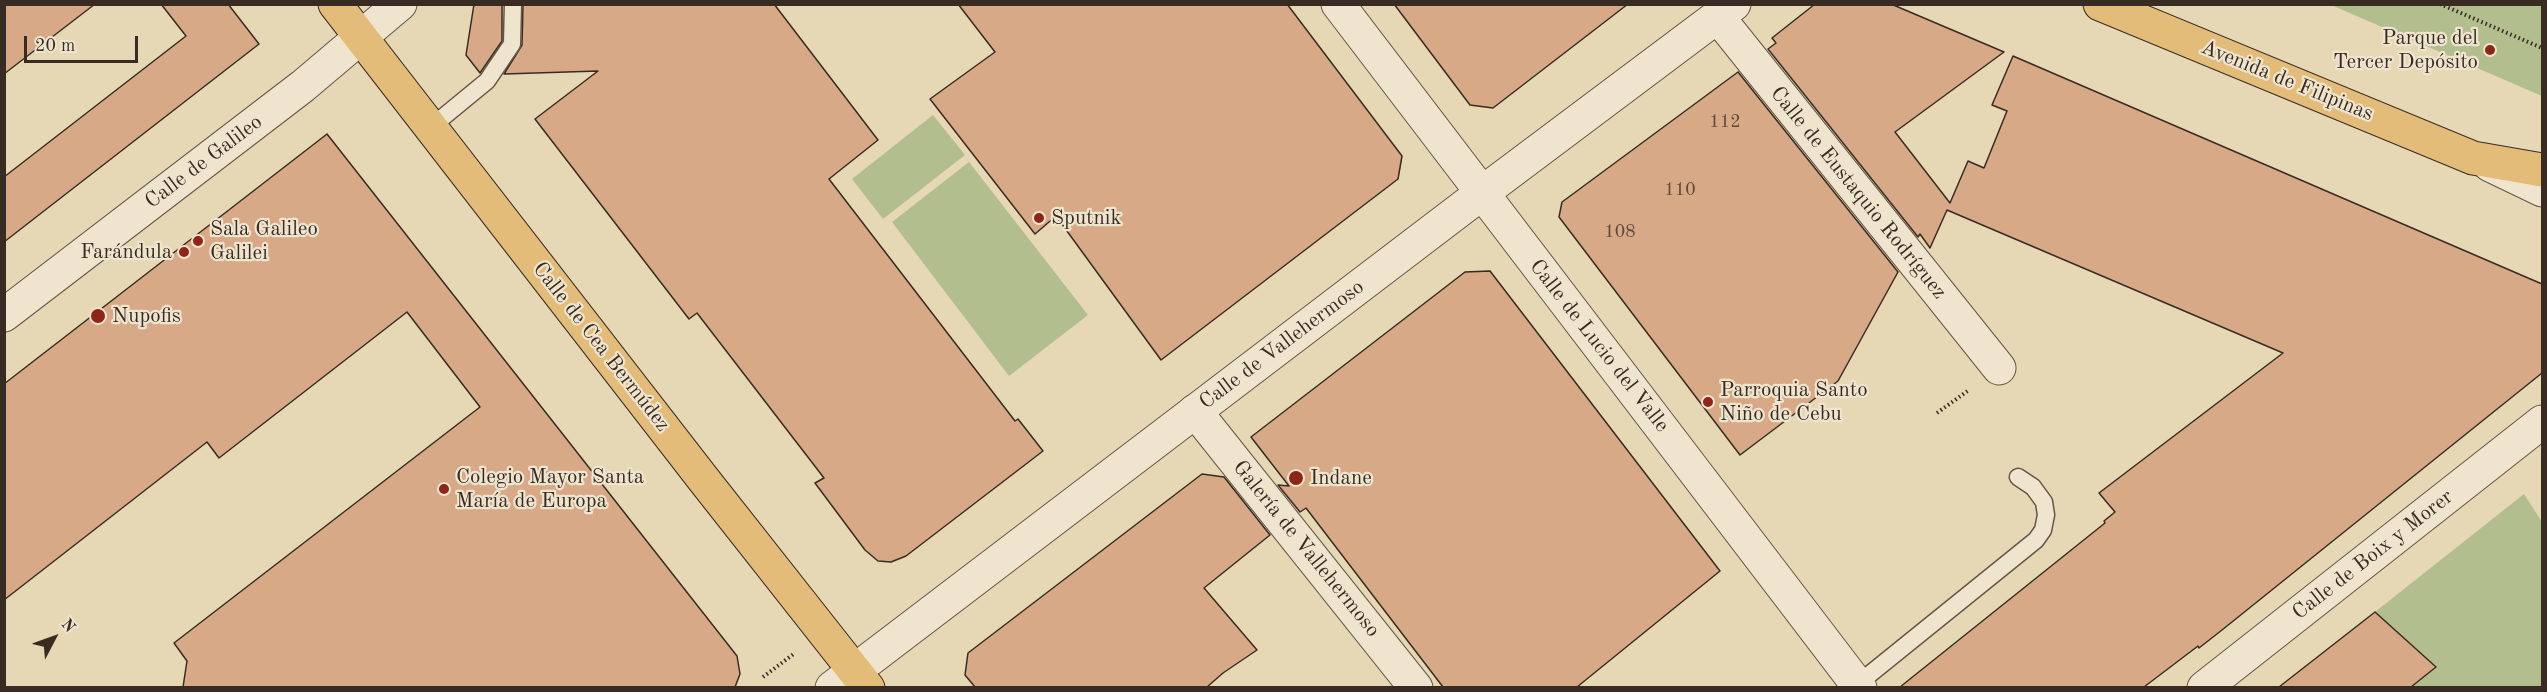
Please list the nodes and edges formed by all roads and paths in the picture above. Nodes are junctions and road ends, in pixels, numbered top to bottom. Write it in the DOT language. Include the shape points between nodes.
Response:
graph roads {
  1 [pos="335,4"];
  2 [pos="400,4"];
  3 [pos="513,4"];
  4 [pos="1338,4"];
  5 [pos="2100,4"];
  6 [pos="2440,4"];
  7 [pos="1726,11"];
  8 [pos="362,39"];
  9 [pos="2542,48"];
  10 [pos="431,127"];
  11 [pos="2474,158"];
  12 [pos="2542,170"];
  13 [pos="2542,190"];
  14 [pos="1482,193"];
  15 [pos="4,315"];
  16 [pos="1999,368"];
  17 [pos="1195,411"];
  18 [pos="2542,422"];
  19 [pos="2018,477"];
  20 [pos="852,682"];
  21 [pos="1857,686"];
  22 [pos="1416,687"];
  23 [pos="2205,687"];
  1 -- 8 [label="main road, Calle de Cea Bermúdez"];
  2 -- 8 [label="street, Calle de Galileo"];
  3 -- 10 [label="lane" via="512,44 487,81"];
  4 -- 14 [label="street, Calle de Lucio del Valle"];
  5 -- 11 [label="main road, Avenida de Filipinas"];
  6 -- 9 [label="path"];
  7 -- 14 [label="street, Calle de Vallehermoso"];
  7 -- 16 [label="street, Calle de Eustaquio Rodríguez"];
  8 -- 10 [label="main road, Calle de Cea Bermúdez"];
  8 -- 15 [label="street, Calle de Galileo"];
  10 -- 20 [label="main road, Calle de Cea Bermúdez" via="704,480"];
  11 -- 12 [label="main road, Avenida de Filipinas"];
  11 -- 13 [label="street, Avenida de Filipinas"];
  14 -- 17 [label="street, Calle de Vallehermoso"];
  14 -- 21 [label="street, Calle de Lucio del Valle"];
  17 -- 20 [label="street, Calle de Vallehermoso"];
  17 -- 22 [label="street, Galería de Vallehermoso"];
  18 -- 23 [label="street, Calle de Boix y Morer"];
  19 -- 21 [label="lane" via="2033,487 2044,502 2043,530 2036,540"];
}
